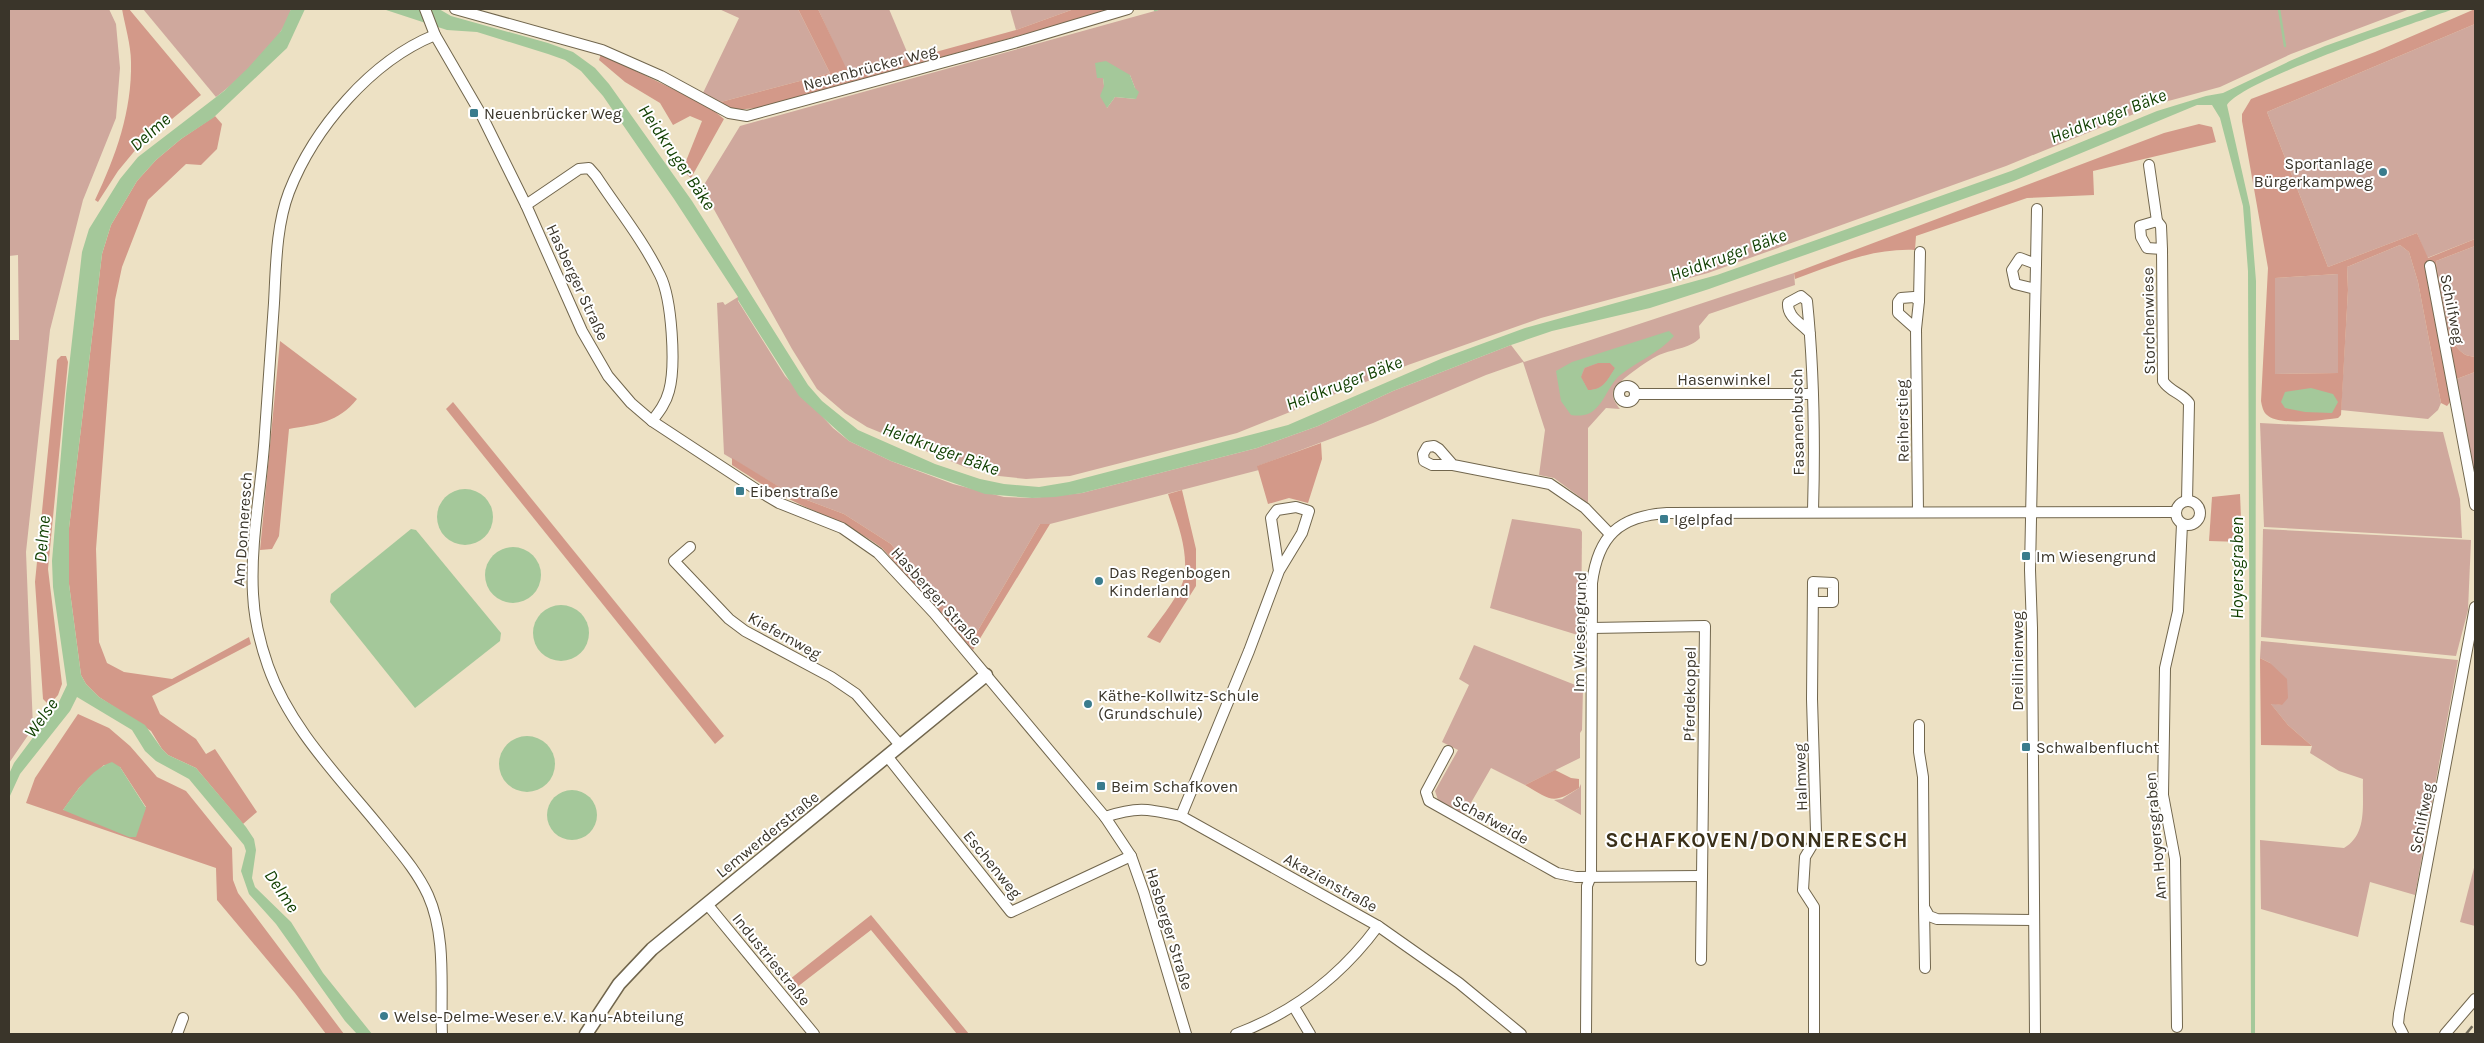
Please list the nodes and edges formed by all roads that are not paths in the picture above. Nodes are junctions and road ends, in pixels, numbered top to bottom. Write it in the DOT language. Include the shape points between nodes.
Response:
graph roads {
  1 [pos="425,9"];
  2 [pos="456,9"];
  3 [pos="1128,9"];
  4 [pos="433,31"];
  5 [pos="2149,165"];
  6 [pos="526,204"];
  7 [pos="2037,208"];
  8 [pos="2157,221"];
  9 [pos="2162,249"];
  10 [pos="1920,252"];
  11 [pos="2036,264"];
  12 [pos="2430,266"];
  13 [pos="2035,289"];
  14 [pos="1919,301"];
  15 [pos="1916,329"];
  16 [pos="1810,333"];
  17 [pos="1635,394"];
  18 [pos="1812,394"];
  19 [pos="652,421"];
  20 [pos="1453,465"];
  21 [pos="2187,501"];
  22 [pos="2475,505"];
  23 [pos="1813,511"];
  24 [pos="2032,511"];
  25 [pos="1918,512"];
  26 [pos="2176,512"];
  27 [pos="2182,524"];
  28 [pos="1610,534"];
  29 [pos="690,547"];
  30 [pos="1279,570"];
  31 [pos="1813,602"];
  32 [pos="2475,607"];
  33 [pos="1592,628"];
  34 [pos="986,675"];
  35 [pos="1919,725"];
  36 [pos="900,745"];
  37 [pos="1448,751"];
  38 [pos="887,756"];
  39 [pos="1181,816"];
  40 [pos="1105,817"];
  41 [pos="1131,856"];
  42 [pos="1592,876"];
  43 [pos="1700,876"];
  44 [pos="707,904"];
  45 [pos="1924,907"];
  46 [pos="2033,920"];
  47 [pos="1378,926"];
  48 [pos="1701,960"];
  49 [pos="1925,968"];
  50 [pos="2475,998"];
  51 [pos="1294,1007"];
  52 [pos="183,1018"];
  53 [pos="2177,1027"];
  54 [pos="177,1034"];
  55 [pos="442,1034"];
  56 [pos="586,1034"];
  57 [pos="814,1034"];
  58 [pos="1186,1034"];
  59 [pos="1236,1034"];
  60 [pos="1310,1034"];
  61 [pos="1521,1034"];
  62 [pos="1586,1034"];
  63 [pos="1814,1034"];
  64 [pos="2035,1034"];
  65 [pos="2403,1034"];
  66 [pos="2445,1034"];
  1 -- 4 [label="street, Hasberger Straße"];
  2 -- 3 [label="street, Neuenbrücker Weg" via="602,50 661,76 729,114 747,116"];
  4 -- 6 [label="street, Hasberger Straße" via="482,116"];
  4 -- 55 [label="street, Am Donneresch" via="403,51 338,110 308,152 288,195 275,278 252,587 258,631 282,699 299,728 412,868 428,896 439,946"];
  5 -- 8 [label="street, Storchenwiese"];
  6 -- 19 [label="street, Hasberger Straße" via="582,331 608,376"];
  6 -- 19 [label="street" via="579,169 588,168 652,259 661,276 668,303 672,374 664,405"];
  7 -- 11 [label="street, Dreilinienweg"];
  8 -- 9 [label="street, Storchenwiese" via="2161,226"];
  8 -- 9 [label="street, Storchenwiese" via="2140,226 2141,237 2146,248"];
  9 -- 21 [label="street, Storchenwiese" via="2163,382 2188,403"];
  10 -- 14 [label="street, Reiherstieg"];
  11 -- 13 [label="street, Dreilinienweg"];
  11 -- 13 [label="street" via="2020,258 2012,270 2015,284"];
  12 -- 22 [label="street, Schilfweg"];
  13 -- 24 [label="street, Dreilinienweg"];
  14 -- 15 [label="street, Reiherstieg"];
  14 -- 15 [label="street" via="1914,297 1902,298 1898,302 1898,313"];
  15 -- 25 [label="street, Reiherstieg"];
  16 -- 18 [label="street, Fasanenbusch"];
  17 -- 18 [label="street, Hasenwinkel"];
  18 -- 23 [label="street, Fasanenbusch"];
  19 -- 34 [label="street, Hasberger Straße" via="779,503 842,528 869,545 903,577"];
  20 -- 28 [label="street" via="1550,484 1585,508"];
  21 -- 26 [label="street" via="2179,505"];
  21 -- 27 [label="street" via="2198,506 2200,516 2192,525"];
  23 -- 25 [label="street, Im Wiesengrund"];
  23 -- 28 [label="street, Im Wiesengrund" via="1647,514"];
  24 -- 25 [label="street, Im Wiesengrund"];
  24 -- 26 [label="street, Im Wiesengrund"];
  24 -- 46 [label="street, Dreilinienweg"];
  26 -- 27 [label="street"];
  27 -- 53 [label="street, Am Hoyersgraben" via="2178,611 2165,668 2163,795 2175,859"];
  28 -- 33 [label="street, Im Wiesengrund" via="1595,562"];
  29 -- 36 [label="street, Kiefernweg" via="674,561 717,608 745,631 856,694"];
  30 -- 30 [label="street" via="1302,533 1309,511 1296,507 1277,510 1271,518"];
  30 -- 39 [label="street"];
  31 -- 63 [label="street, Halmweg" via="1816,832 1805,857 1803,890 1814,907"];
  32 -- 65 [label="street, Schilfweg" via="2399,1014 2398,1024"];
  33 -- 42 [label="street, Im Wiesengrund"];
  33 -- 43 [label="street, Pferdekoppel" via="1705,626"];
  34 -- 36 [label="street, Lemwerderstraße"];
  34 -- 40 [label="street, Hasberger Straße"];
  35 -- 45 [label="street" via="1923,778"];
  36 -- 38 [label="street, Lemwerderstraße"];
  37 -- 42 [label="street, Schafweide" via="1426,792 1428,801 1557,874"];
  38 -- 41 [label="street, Eschenweg" via="1011,912"];
  38 -- 44 [label="street, Lemwerderstraße"];
  39 -- 40 [label="street, Akazienstraße" via="1129,809"];
  39 -- 47 [label="street, Akazienstraße"];
  40 -- 41 [label="street, Hasberger Straße"];
  41 -- 58 [label="street, Hasberger Straße"];
  42 -- 43 [label="street"];
  42 -- 62 [label="street, Im Wiesengrund" via="1587,886"];
  43 -- 48 [label="street, Pferdekoppel"];
  44 -- 56 [label="street, Lemwerderstraße" via="631,970"];
  44 -- 57 [label="street, Industriestraße"];
  45 -- 46 [label="street" via="1929,916 1937,919"];
  45 -- 49 [label="street"];
  46 -- 64 [label="street, Dreilinienweg"];
  47 -- 51 [label="street" via="1346,962"];
  47 -- 61 [label="street, Akazienstraße" via="1459,983"];
  50 -- 66 [label="street"];
  51 -- 59 [label="street"];
  51 -- 60 [label="street"];
  52 -- 54 [label="street"];
}
